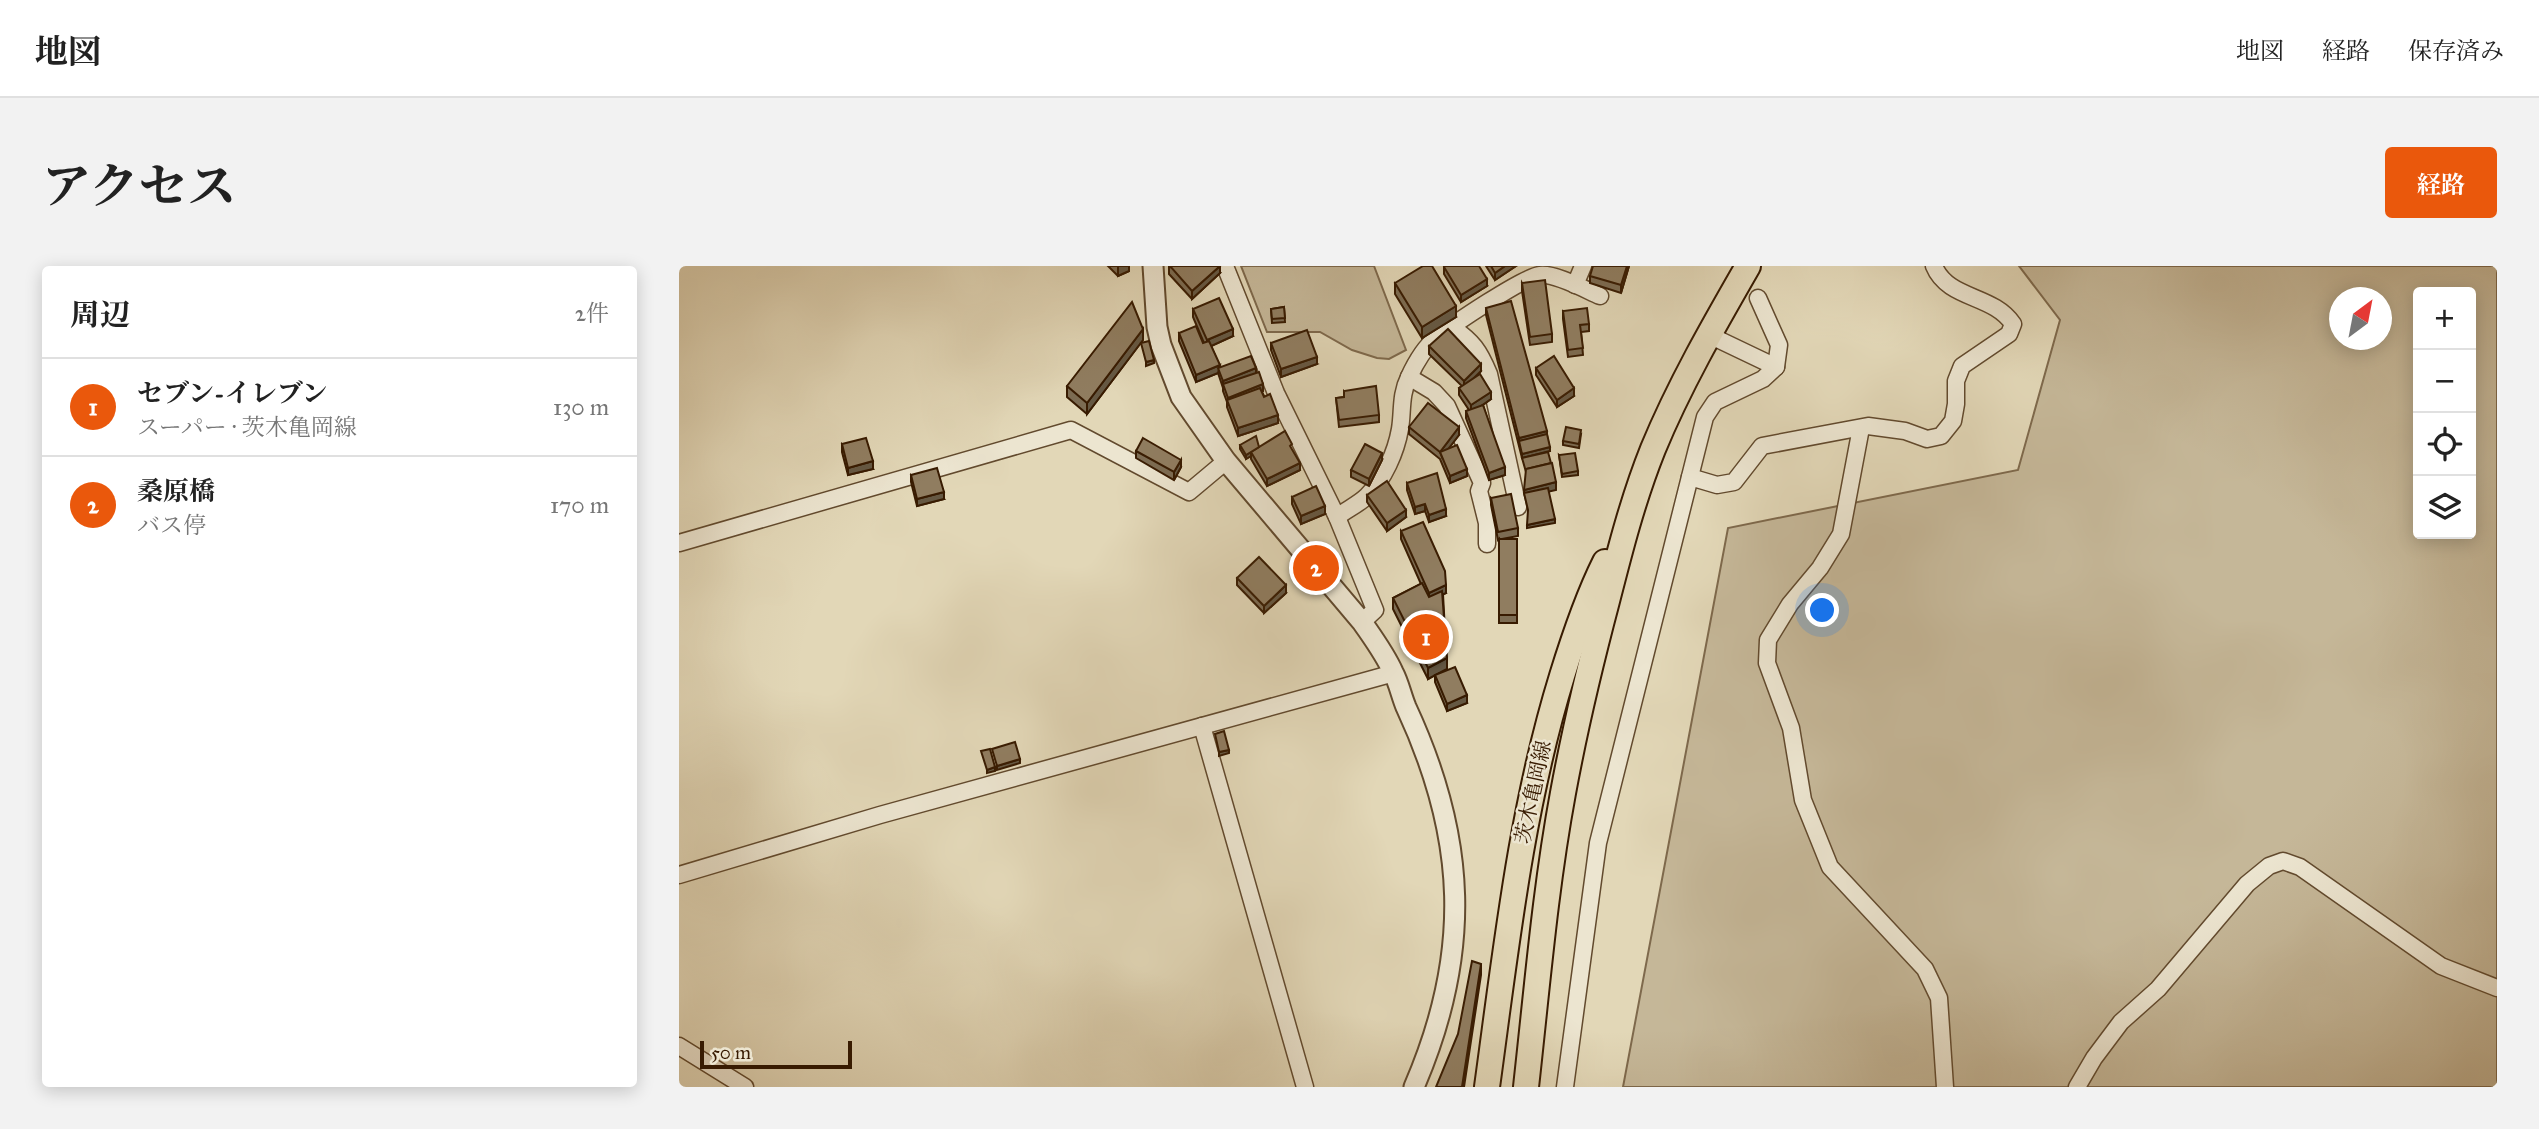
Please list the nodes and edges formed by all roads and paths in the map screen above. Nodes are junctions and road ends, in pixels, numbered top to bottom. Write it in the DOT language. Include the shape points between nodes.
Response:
graph roads {
  1 [pos="1153,266"];
  2 [pos="1225,266"];
  3 [pos="1583,266"];
  4 [pos="1748,266"];
  5 [pos="1934,266"];
  6 [pos="1575,285"];
  7 [pos="1600,296"];
  8 [pos="1758,298"];
  9 [pos="1452,327"];
  10 [pos="1709,335"];
  11 [pos="1776,367"];
  12 [pos="1409,377"];
  13 [pos="1861,428"];
  14 [pos="1226,461"];
  15 [pos="1690,477"];
  16 [pos="1518,507"];
  17 [pos="1631,511"];
  18 [pos="1337,517"];
  19 [pos="679,542"];
  20 [pos="1487,544"];
  21 [pos="1362,622"];
  22 [pos="1394,673"];
  23 [pos="1202,726"];
  24 [pos="679,875"];
  25 [pos="2497,988"];
  26 [pos="679,1046"];
  27 [pos="745,1087"];
  28 [pos="1305,1087"];
  29 [pos="1414,1087"];
  30 [pos="1487,1087"];
  31 [pos="1525,1087"];
  32 [pos="1566,1087"];
  33 [pos="1945,1087"];
  34 [pos="2077,1087"];
  1 -- 14 [label="street" via="1157,327 1173,378 1192,417"];
  2 -- 18 [label="street" via="1276,393"];
  3 -- 6 [label="street"];
  4 -- 10 [label="main road, 茨木亀岡線"];
  5 -- 13 [label="street" via="1947,285 2008,317 2013,324 2009,334 1962,366 1953,421 1941,436 1927,439 1906,431"];
  6 -- 7 [label="street"];
  6 -- 9 [label="street" via="1547,274 1537,275"];
  8 -- 11 [label="street" via="1779,345"];
  9 -- 12 [label="street" via="1434,339"];
  9 -- 16 [label="street" via="1472,341 1489,374"];
  10 -- 11 [label="street"];
  10 -- 17 [label="main road, 茨木亀岡線" via="1653,449"];
  11 -- 15 [label="street" via="1763,379 1715,402 1705,417"];
  12 -- 18 [label="street" via="1402,395 1396,446 1381,479 1367,496"];
  12 -- 20 [label="street" via="1447,406 1482,483 1479,491"];
  13 -- 15 [label="street" via="1762,446 1734,482 1717,485"];
  13 -- 33 [label="street" via="1841,534 1768,639 1767,663 1791,728 1803,800 1830,867 1925,969 1939,998"];
  14 -- 19 [label="street" via="1189,492 1072,430"];
  14 -- 21 [label="street"];
  15 -- 32 [label="street" via="1598,843"];
  17 -- 30 [label="main road, 茨木亀岡線" via="1573,639 1532,783"];
  17 -- 31 [label="main road, 茨木亀岡線" via="1563,793"];
  18 -- 21 [label="street" via="1375,610"];
  21 -- 22 [label="street"];
  22 -- 23 [label="street"];
  22 -- 29 [label="street" via="1440,796 1456,898 1449,972"];
  23 -- 24 [label="street"];
  23 -- 28 [label="street"];
  25 -- 34 [label="street" via="2441,967 2300,867 2283,861 2247,884 2158,989 2122,1022"];
  26 -- 27 [label="street"];
}
